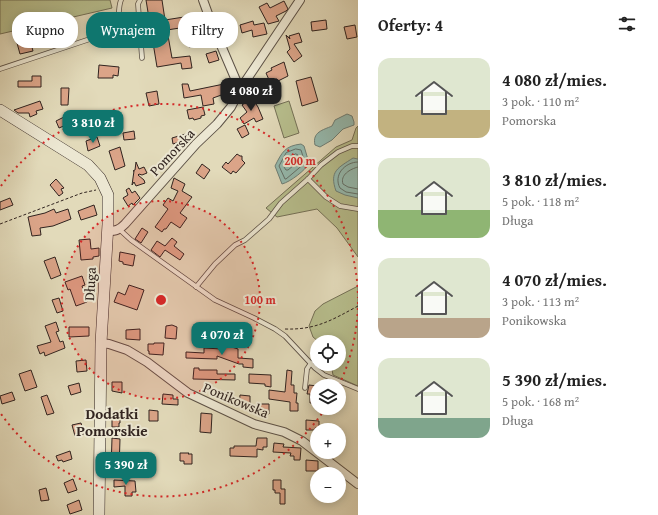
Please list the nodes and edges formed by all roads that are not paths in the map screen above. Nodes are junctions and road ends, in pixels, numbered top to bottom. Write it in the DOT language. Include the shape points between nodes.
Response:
graph roads {
  1 [pos="122,0"];
  2 [pos="140,0"];
  3 [pos="203,0"];
  4 [pos="300,0"];
  5 [pos="142,58"];
  6 [pos="0,69"];
  7 [pos="241,88"];
  8 [pos="0,110"];
  9 [pos="358,146"];
  10 [pos="308,179"];
  11 [pos="358,209"];
  12 [pos="119,229"];
  13 [pos="108,231"];
  14 [pos="196,287"];
  15 [pos="101,343"];
  16 [pos="310,362"];
  17 [pos="310,364"];
  18 [pos="320,371"];
  19 [pos="305,388"];
  20 [pos="358,389"];
  21 [pos="358,484"];
  22 [pos="99,515"];
  1 -- 6 [label="lane" via="118,7 118,26 114,31"];
  2 -- 5 [label="lane" via="138,4"];
  3 -- 7 [label="street" via="210,22"];
  4 -- 7 [label="street, Pomorska"];
  7 -- 12 [label="street, Pomorska" via="227,113"];
  8 -- 13 [label="street, Długa" via="88,165 100,178 108,196"];
  9 -- 10 [label="lane" via="338,152"];
  10 -- 11 [label="lane" via="326,197 340,206"];
  10 -- 14 [label="lane" via="281,202 269,219 215,264"];
  12 -- 13 [label="street"];
  12 -- 14 [label="lane"];
  13 -- 15 [label="street, Długa"];
  14 -- 16 [label="lane" via="215,300 285,336"];
  15 -- 21 [label="street, Ponikowska" via="127,350 188,393 254,424 284,432 302,441"];
  15 -- 22 [label="street, Długa"];
  17 -- 19 [label="lane"];
  18 -- 20 [label="lane"];
}
